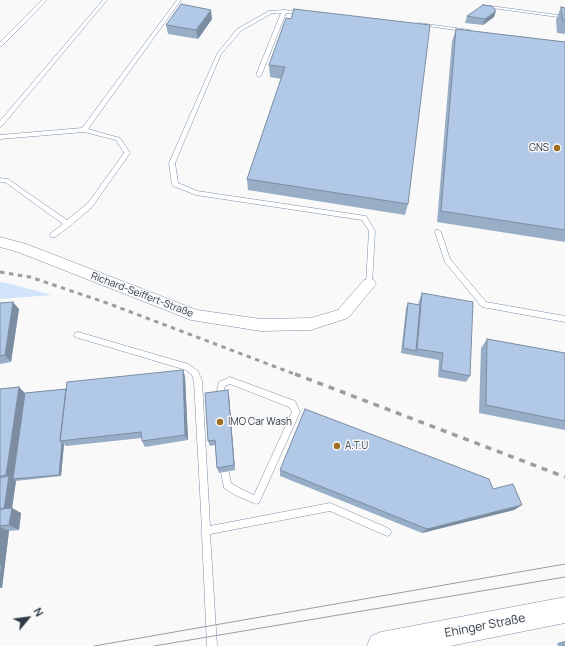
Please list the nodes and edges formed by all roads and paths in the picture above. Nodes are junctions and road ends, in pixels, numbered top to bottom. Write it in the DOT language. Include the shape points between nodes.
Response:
graph roads {
  1 [pos="45,0"];
  2 [pos="105,0"];
  3 [pos="179,0"];
  4 [pos="486,6"];
  5 [pos="284,11"];
  6 [pos="313,14"];
  7 [pos="565,17"];
  8 [pos="418,24"];
  9 [pos="478,33"];
  10 [pos="0,45"];
  11 [pos="259,75"];
  12 [pos="0,125"];
  13 [pos="84,130"];
  14 [pos="0,137"];
  15 [pos="0,180"];
  16 [pos="68,224"];
  17 [pos="438,232"];
  18 [pos="53,235"];
  19 [pos="0,242"];
  20 [pos="369,284"];
  21 [pos="565,319"];
  22 [pos="78,336"];
  23 [pos="219,398"];
  24 [pos="225,472"];
  25 [pos="205,531"];
  26 [pos="387,532"];
  27 [pos="565,610"];
  28 [pos="212,646"];
  29 [pos="381,646"];
  1 -- 10 [label="lane"];
  2 -- 12 [label="lane"];
  3 -- 13 [label="lane"];
  4 -- 7 [label="lane"];
  5 -- 6 [label="lane"];
  5 -- 11 [label="lane"];
  5 -- 20 [label="lane" via="271,12 239,30 219,54 172,163 175,184 196,193 364,218 372,231"];
  8 -- 9 [label="lane"];
  13 -- 14 [label="lane"];
  13 -- 16 [label="lane" via="118,139 127,153 90,205"];
  15 -- 16 [label="lane" via="6,180"];
  16 -- 18 [label="lane"];
  17 -- 21 [label="lane" via="447,260 484,305"];
  19 -- 20 [label="street, Richard-Seiffert-Straße" via="196,316 261,325 311,324 343,314"];
  22 -- 25 [label="lane" via="188,367 195,373 198,381"];
  23 -- 24 [label="lane" via="222,384 230,380 292,404 296,412 256,500 227,485"];
  25 -- 26 [label="lane" via="330,507"];
  25 -- 28 [label="lane"];
  27 -- 29 [label="street, Ehinger Straße"];
}
